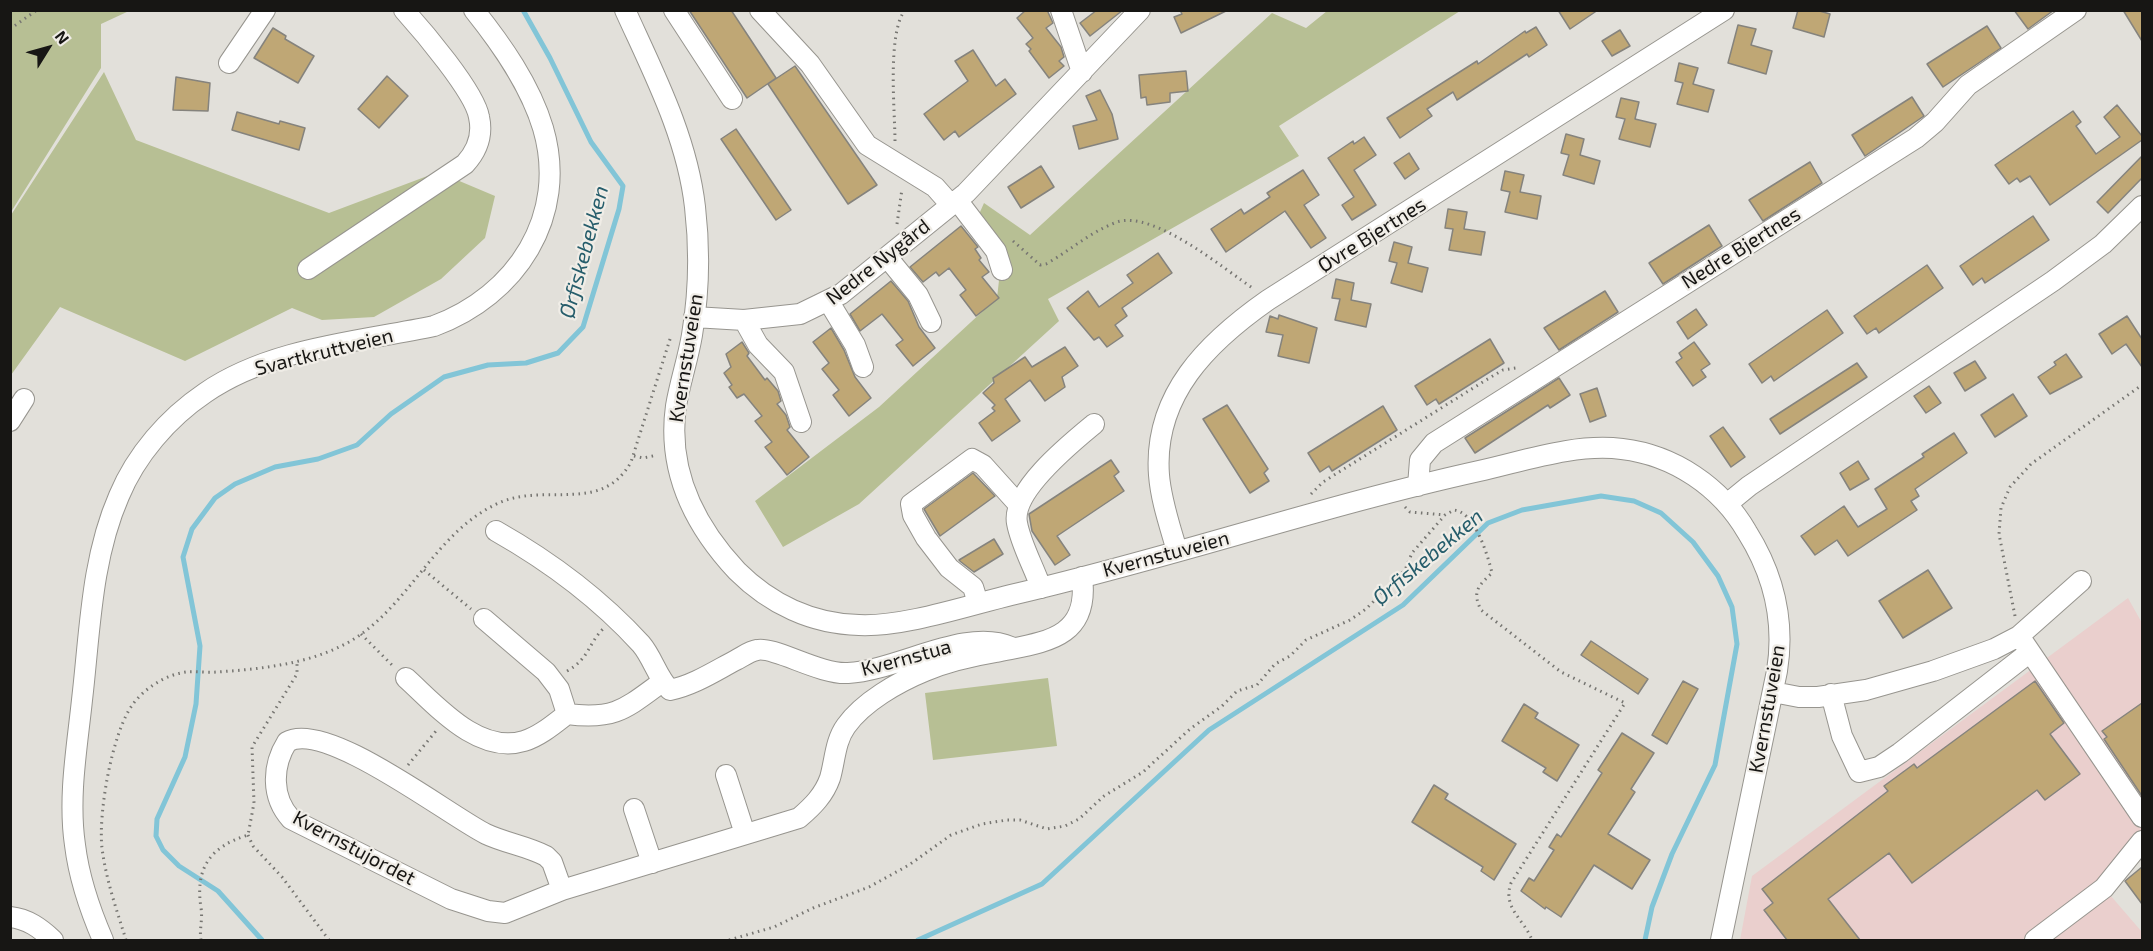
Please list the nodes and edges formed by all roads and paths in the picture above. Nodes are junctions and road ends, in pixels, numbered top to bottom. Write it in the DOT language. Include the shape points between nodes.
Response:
graph roads {
  1 [pos="37,10"];
  2 [pos="266,10"];
  3 [pos="404,10"];
  4 [pos="474,10"];
  5 [pos="626,10"];
  6 [pos="674,10"];
  7 [pos="760,10"];
  8 [pos="905,10"];
  9 [pos="1061,10"];
  10 [pos="1724,10"];
  11 [pos="2076,10"];
  12 [pos="1138,11"];
  13 [pos="10,29"];
  14 [pos="229,63"];
  15 [pos="1082,72"];
  16 [pos="732,99"];
  17 [pos="895,164"];
  18 [pos="901,184"];
  19 [pos="954,202"];
  20 [pos="2142,206"];
  21 [pos="897,230"];
  22 [pos="1012,241"];
  23 [pos="887,257"];
  24 [pos="308,269"];
  25 [pos="1002,270"];
  26 [pos="829,302"];
  27 [pos="1265,303"];
  28 [pos="694,317"];
  29 [pos="744,320"];
  30 [pos="931,322"];
  31 [pos="863,367"];
  32 [pos="1534,380"];
  33 [pos="2142,385"];
  34 [pos="24,399"];
  35 [pos="10,421"];
  36 [pos="801,422"];
  37 [pos="1094,424"];
  38 [pos="665,453"];
  39 [pos="634,456"];
  40 [pos="1418,486"];
  41 [pos="1397,492"];
  42 [pos="1727,504"];
  43 [pos="1019,505"];
  44 [pos="1445,515"];
  45 [pos="1307,516"];
  46 [pos="496,531"];
  47 [pos="1177,551"];
  48 [pos="424,570"];
  49 [pos="1082,577"];
  50 [pos="2081,581"];
  51 [pos="1041,588"];
  52 [pos="978,603"];
  53 [pos="484,619"];
  54 [pos="615,619"];
  55 [pos="361,634"];
  56 [pos="2025,644"];
  57 [pos="1014,648"];
  58 [pos="297,663"];
  59 [pos="216,672"];
  60 [pos="406,678"];
  61 [pos="554,681"];
  62 [pos="662,682"];
  63 [pos="1773,692"];
  64 [pos="1831,694"];
  65 [pos="567,714"];
  66 [pos="448,715"];
  67 [pos="726,775"];
  68 [pos="397,778"];
  69 [pos="634,809"];
  70 [pos="2142,817"];
  71 [pos="745,834"];
  72 [pos="248,835"];
  73 [pos="2142,841"];
  74 [pos="652,863"];
  75 [pos="562,890"];
  76 [pos="10,917"];
  77 [pos="52,940"];
  78 [pos="102,940"];
  79 [pos="126,940"];
  80 [pos="201,940"];
  81 [pos="329,940"];
  82 [pos="729,940"];
  83 [pos="1532,940"];
  84 [pos="1721,940"];
  85 [pos="2035,940"];
  1 -- 13 [label="path"];
  2 -- 14 [label="street"];
  3 -- 24 [label="street" via="434,45 477,111 477,148 465,164"];
  4 -- 78 [label="street, Svartkruttveien" via="528,91 547,145 549,185 527,255 490,296 455,318 434,326 298,354 223,381 166,426 139,460 118,496 97,565 74,789 74,844"];
  5 -- 28 [label="street, Kvernstuveien" via="672,115 691,180 699,255"];
  6 -- 16 [label="street"];
  7 -- 17 [label="street" via="810,63 867,145"];
  8 -- 17 [label="path" via="894,48"];
  9 -- 15 [label="street"];
  10 -- 27 [label="street, Øvre Bjertnes"];
  11 -- 32 [label="street, Nedre Bjertnes" via="1968,85 1916,138"];
  12 -- 15 [label="street, Nedre Nygård"];
  15 -- 19 [label="street, Nedre Nygård"];
  17 -- 19 [label="street"];
  18 -- 21 [label="path"];
  19 -- 23 [label="street, Nedre Nygård"];
  19 -- 25 [label="street" via="996,252"];
  20 -- 42 [label="street" via="2103,244 2062,275"];
  22 -- 27 [label="path" via="1040,265 1089,234 1120,221 1141,222 1167,232 1195,250 1255,290"];
  23 -- 26 [label="street, Nedre Nygård"];
  23 -- 30 [label="street" via="918,295"];
  26 -- 29 [label="street, Nedre Nygård" via="800,314"];
  26 -- 31 [label="street" via="855,345"];
  27 -- 47 [label="street, Øvre Bjertnes" via="1224,332 1196,362 1166,420 1159,475"];
  28 -- 29 [label="street, Nedre Nygård"];
  28 -- 52 [label="street, Kvernstuveien" via="676,409 677,469 695,514 737,570 763,593 793,611 843,624 874,625"];
  29 -- 36 [label="street" via="758,345 784,372"];
  32 -- 40 [label="street, Nedre Bjertnes" via="1426,450 1420,460"];
  32 -- 45 [label="path" via="1515,368 1486,380 1323,482 1309,498"];
  33 -- 56 [label="path" via="2031,464 2007,492 1999,520 1999,543"];
  34 -- 35 [label="street"];
  37 -- 43 [label="street" via="1031,484"];
  38 -- 39 [label="path"];
  40 -- 41 [label="street, Kvernstuveien"];
  40 -- 42 [label="street, Kvernstuveien" via="1553,455 1606,448 1649,454 1675,465"];
  41 -- 44 [label="path" via="1410,512"];
  41 -- 45 [label="street, Kvernstuveien"];
  42 -- 63 [label="street, Kvernstuveien" via="1756,547 1778,606 1779,656"];
  43 -- 51 [label="street" via="1017,524"];
  43 -- 52 [label="street" via="983,465 972,459 912,504 913,515 926,538 949,568 973,586"];
  44 -- 82 [label="path" via="1412,553 1405,570 1366,609 1306,640 1275,664 1257,685 1237,691 1143,772 1104,796 1079,819 1047,829 1020,820 982,824 951,835 869,887 774,927"];
  44 -- 83 [label="path" via="1454,510 1466,516 1486,547 1492,573 1477,587 1475,598 1481,610 1561,672 1625,703 1510,883 1509,904"];
  45 -- 47 [label="street, Kvernstuveien"];
  46 -- 54 [label="street" via="550,562"];
  47 -- 49 [label="street, Kvernstuveien"];
  48 -- 53 [label="path"];
  49 -- 51 [label="street, Kvernstuveien"];
  49 -- 57 [label="street, Kvernstua" via="1080,610 1068,629 1043,642"];
  50 -- 56 [label="street"];
  51 -- 52 [label="street, Kvernstuveien"];
  53 -- 61 [label="street"];
  54 -- 61 [label="path" via="597,635 584,661"];
  54 -- 62 [label="street" via="643,646"];
  55 -- 60 [label="path"];
  56 -- 64 [label="street" via="1994,649 1933,672 1866,690"];
  56 -- 64 [label="street" via="1879,767 1858,772 1842,736"];
  56 -- 70 [label="street"];
  57 -- 62 [label="street, Kvernstua" via="992,640 974,640 874,670 846,673 828,672 757,650 685,687 670,690"];
  57 -- 71 [label="street, Kvernstujordet" via="924,671 882,694 846,726 818,801 800,818"];
  58 -- 72 [label="path" via="297,674 252,747 254,803"];
  59 -- 79 [label="path" via="185,672 153,683 132,705 115,745 103,803 102,848"];
  60 -- 66 [label="street"];
  61 -- 65 [label="street"];
  62 -- 65 [label="street" via="618,712 602,716"];
  63 -- 64 [label="street" via="1799,697"];
  63 -- 84 [label="street, Kvernstuveien"];
  65 -- 66 [label="street" via="536,736 511,743 474,735"];
  66 -- 68 [label="path"];
  67 -- 71 [label="street"];
  68 -- 75 [label="street, Kvernstujordet" via="487,834 546,856"];
  68 -- 75 [label="street, Kvernstujordet" via="306,737 287,742 279,754 275,773 280,801 291,819 451,899 505,913"];
  69 -- 74 [label="street"];
  71 -- 74 [label="street, Kvernstujordet"];
  72 -- 80 [label="path" via="217,851 202,867 198,894"];
  72 -- 81 [label="path"];
  73 -- 85 [label="street" via="2104,888"];
  74 -- 75 [label="street, Kvernstujordet"];
  76 -- 77 [label="street" via="23,919"];
}
